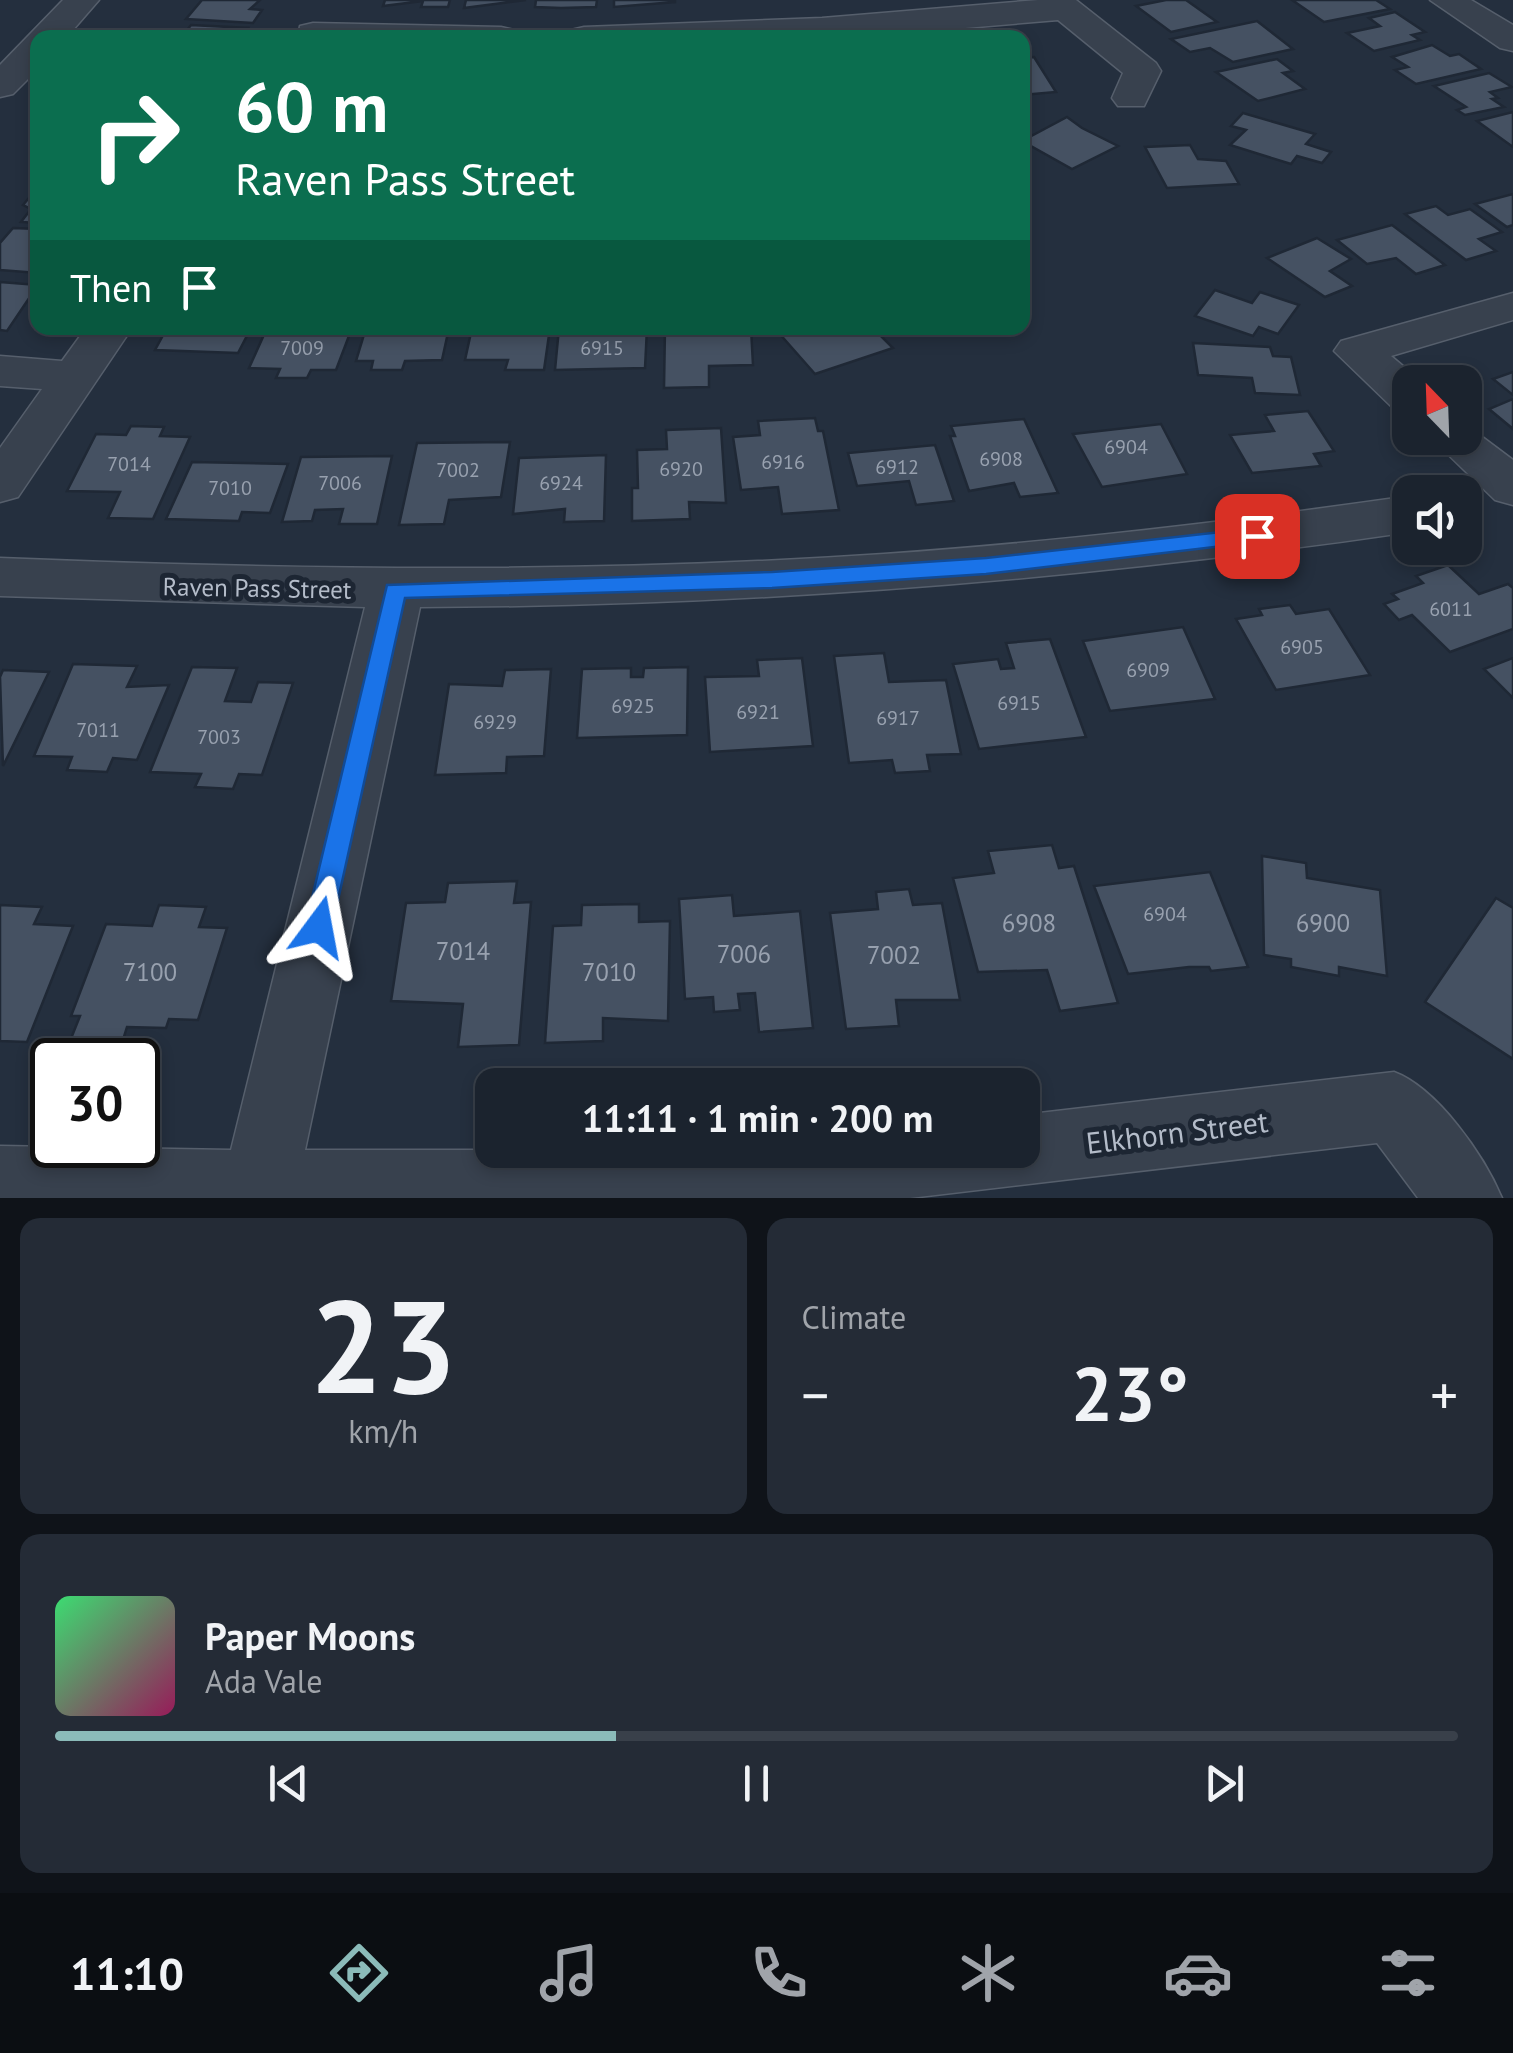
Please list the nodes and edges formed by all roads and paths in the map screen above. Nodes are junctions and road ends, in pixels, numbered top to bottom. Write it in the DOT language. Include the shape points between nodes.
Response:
graph roads {
  1 [pos="82,0"];
  2 [pos="336,0"];
  3 [pos="1447,0"];
  4 [pos="1061,4"];
  5 [pos="54,30"];
  6 [pos="316,30"];
  7 [pos="822,30"];
  8 [pos="1513,40"];
  9 [pos="30,55"];
  10 [pos="0,86"];
  11 [pos="1131,98"];
  12 [pos="1513,306"];
  13 [pos="104,335"];
  14 [pos="0,370"];
  15 [pos="75,376"];
  16 [pos="1392,381"];
  17 [pos="1475,455"];
  18 [pos="0,484"];
  19 [pos="1513,488"];
  20 [pos="1513,497"];
  21 [pos="1482,502"];
  22 [pos="1392,516"];
  23 [pos="0,578"];
  24 [pos="396,590"];
  25 [pos="0,1184"];
  26 [pos="259,1189"];
  27 [pos="1464,1198"];
  1 -- 5 [label="street"];
  2 -- 6 [label="street"];
  3 -- 8 [label="street"];
  4 -- 7 [label="street"];
  4 -- 11 [label="street" via="1143,71"];
  9 -- 10 [label="street"];
  12 -- 16 [label="street" via="1357,351"];
  13 -- 15 [label="street"];
  14 -- 15 [label="street"];
  15 -- 18 [label="street"];
  17 -- 19 [label="street"];
  20 -- 21 [label="street"];
  22 -- 24 [label="street, Raven Pass Street" via="986,566 736,582"];
  23 -- 24 [label="street, Raven Pass Street"];
  24 -- 26 [label="street"];
  25 -- 26 [label="street, Elkhorn Street"];
  26 -- 27 [label="street, Elkhorn Street" via="820,1170 1394,1106"];
}
